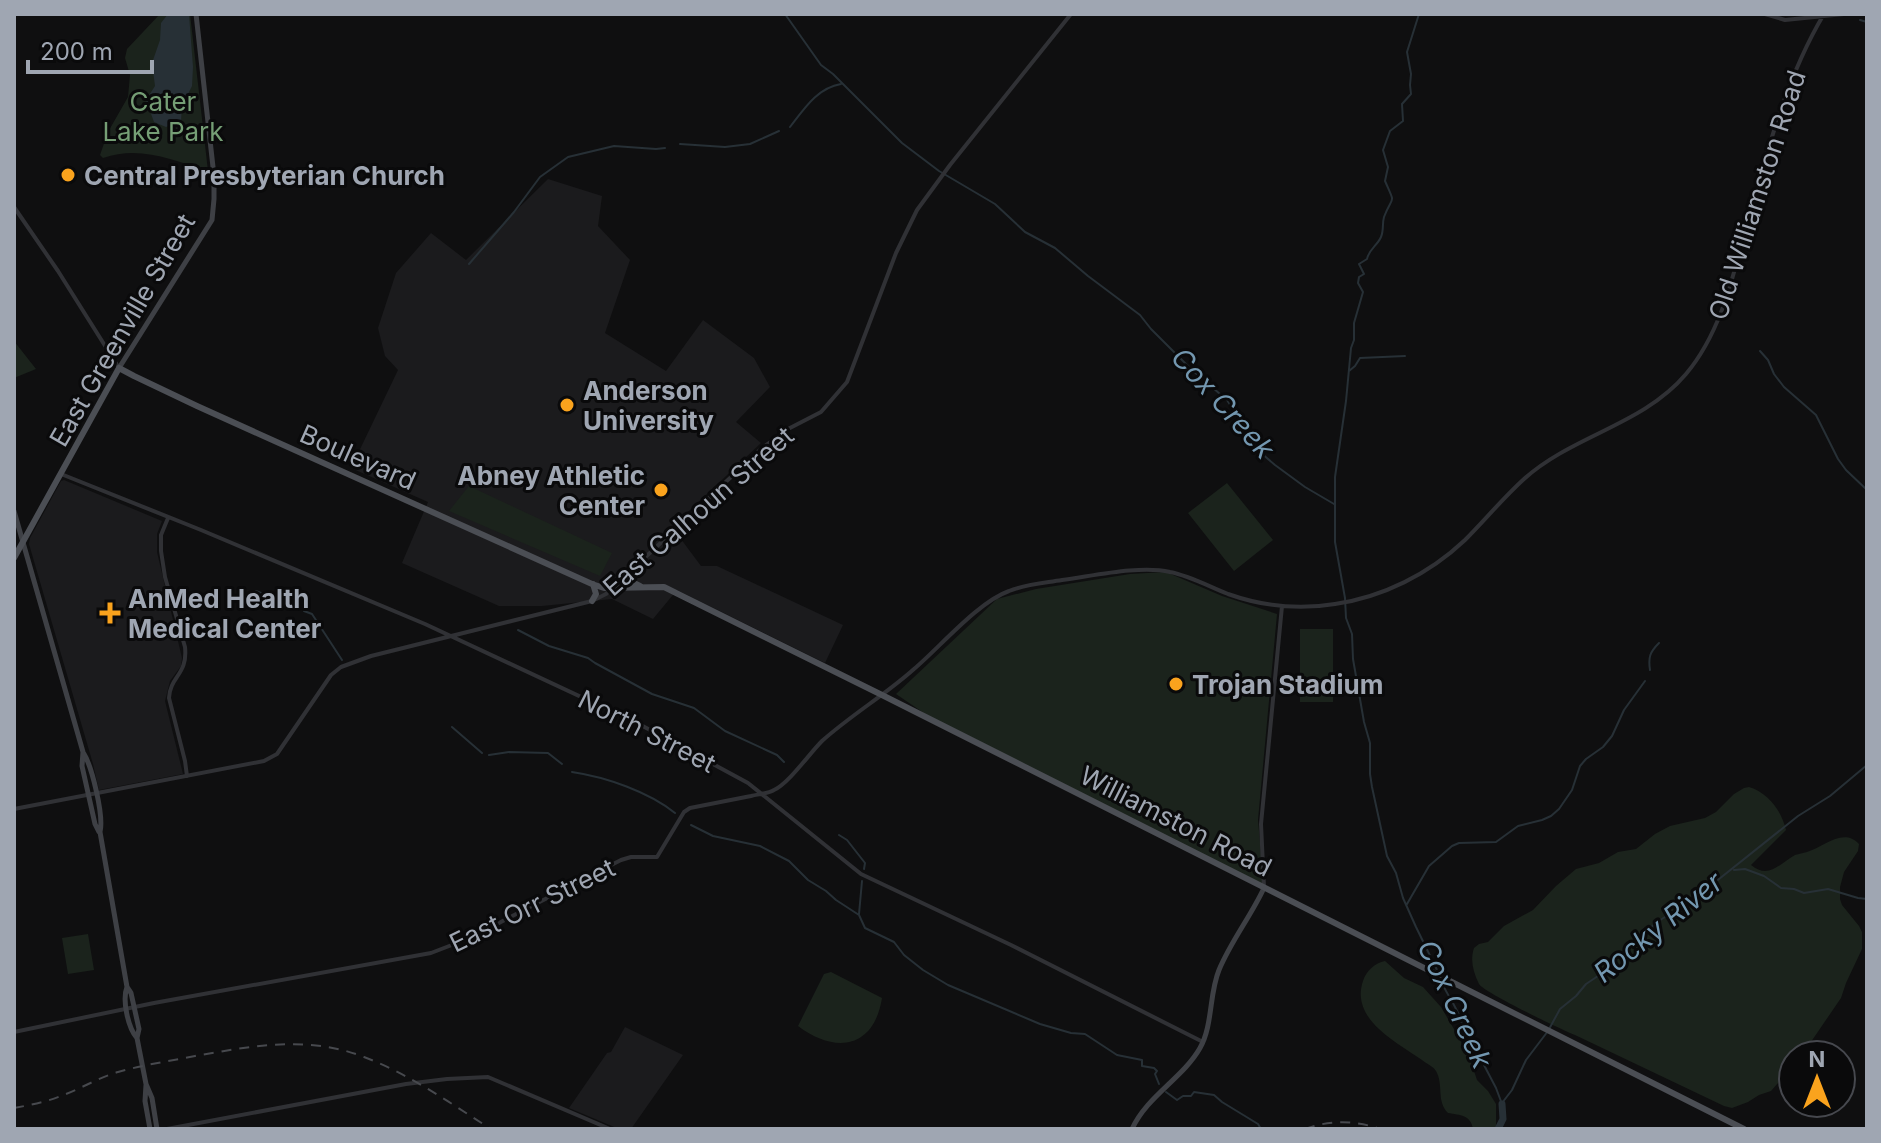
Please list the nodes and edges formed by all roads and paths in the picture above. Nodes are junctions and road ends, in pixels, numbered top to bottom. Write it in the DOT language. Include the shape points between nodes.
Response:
graph roads {
  1 [pos="196,14"];
  2 [pos="1071,14"];
  3 [pos="1765,14"];
  4 [pos="1844,14"];
  5 [pos="1823,16"];
  6 [pos="14,207"];
  7 [pos="119,368"];
  8 [pos="61,474"];
  9 [pos="14,511"];
  10 [pos="168,518"];
  11 [pos="23,541"];
  12 [pos="14,558"];
  13 [pos="636,566"];
  14 [pos="583,579"];
  15 [pos="593,584"];
  16 [pos="643,587"];
  17 [pos="613,588"];
  18 [pos="592,601"];
  19 [pos="1282,606"];
  20 [pos="453,636"];
  21 [pos="882,695"];
  22 [pos="187,776"];
  23 [pos="92,794"];
  24 [pos="762,794"];
  25 [pos="14,809"];
  26 [pos="1264,888"];
  27 [pos="131,1008"];
  28 [pos="14,1032"];
  29 [pos="1203,1042"];
  30 [pos="146,1084"];
  31 [pos="150,1129"];
  32 [pos="157,1129"];
  33 [pos="167,1129"];
  34 [pos="610,1129"];
  35 [pos="1132,1129"];
  36 [pos="1744,1129"];
  1 -- 7 [label="main road, East Greenville Street" via="214,176 212,220"];
  2 -- 13 [label="street, East Calhoun Street" via="917,210 847,382 821,412 761,449"];
  3 -- 5 [label="street" via="1785,20"];
  4 -- 5 [label="street"];
  5 -- 19 [label="street, Old Williamston Road" via="1790,83 1714,332 1684,376 1654,404 1566,448 1528,475 1462,542 1418,575 1360,599"];
  6 -- 7 [label="street"];
  7 -- 8 [label="main road, East Greenville Street"];
  7 -- 14 [label="main road, Boulevard"];
  8 -- 10 [label="street, North Street"];
  8 -- 11 [label="main road, East Greenville Street"];
  9 -- 11 [label="main road"];
  10 -- 20 [label="street, North Street"];
  10 -- 22 [label="street" via="161,551 186,658 169,698"];
  11 -- 12 [label="main road, East Greenville Street"];
  11 -- 23 [label="main road" via="89,763"];
  13 -- 16 [label="main road" via="632,581"];
  13 -- 17 [label="street, East Calhoun Street"];
  14 -- 15 [label="main road, Williamston Road"];
  15 -- 17 [label="main road, Williamston Road"];
  15 -- 18 [label="main road"];
  16 -- 17 [label="main road, Williamston Road"];
  16 -- 21 [label="main road, Williamston Road" via="664,587"];
  17 -- 18 [label="street, East Calhoun Street"];
  18 -- 20 [label="street, East Calhoun Street"];
  19 -- 21 [label="street, East Orr Street" via="1250,601 1162,570 1023,587 992,598"];
  19 -- 26 [label="street" via="1261,824"];
  20 -- 22 [label="street, East Calhoun Street" via="341,667 277,754"];
  20 -- 24 [label="street, North Street" via="665,737"];
  21 -- 24 [label="street, East Orr Street" via="819,744 782,785"];
  21 -- 26 [label="main road, Williamston Road"];
  22 -- 23 [label="street, East Calhoun Street"];
  23 -- 25 [label="street, East Calhoun Street"];
  23 -- 27 [label="main road"];
  24 -- 27 [label="street, East Orr Street" via="690,808 657,857 621,860 431,953"];
  24 -- 29 [label="street, North Street" via="861,874"];
  26 -- 29 [label="main road" via="1219,970"];
  26 -- 36 [label="main road, Williamston Road"];
  27 -- 28 [label="street, East Orr Street"];
  27 -- 30 [label="main road"];
  29 -- 35 [label="main road"];
  30 -- 31 [label="main road"];
  30 -- 32 [label="main road"];
  33 -- 34 [label="street" via="406,1084 488,1077"];
}
